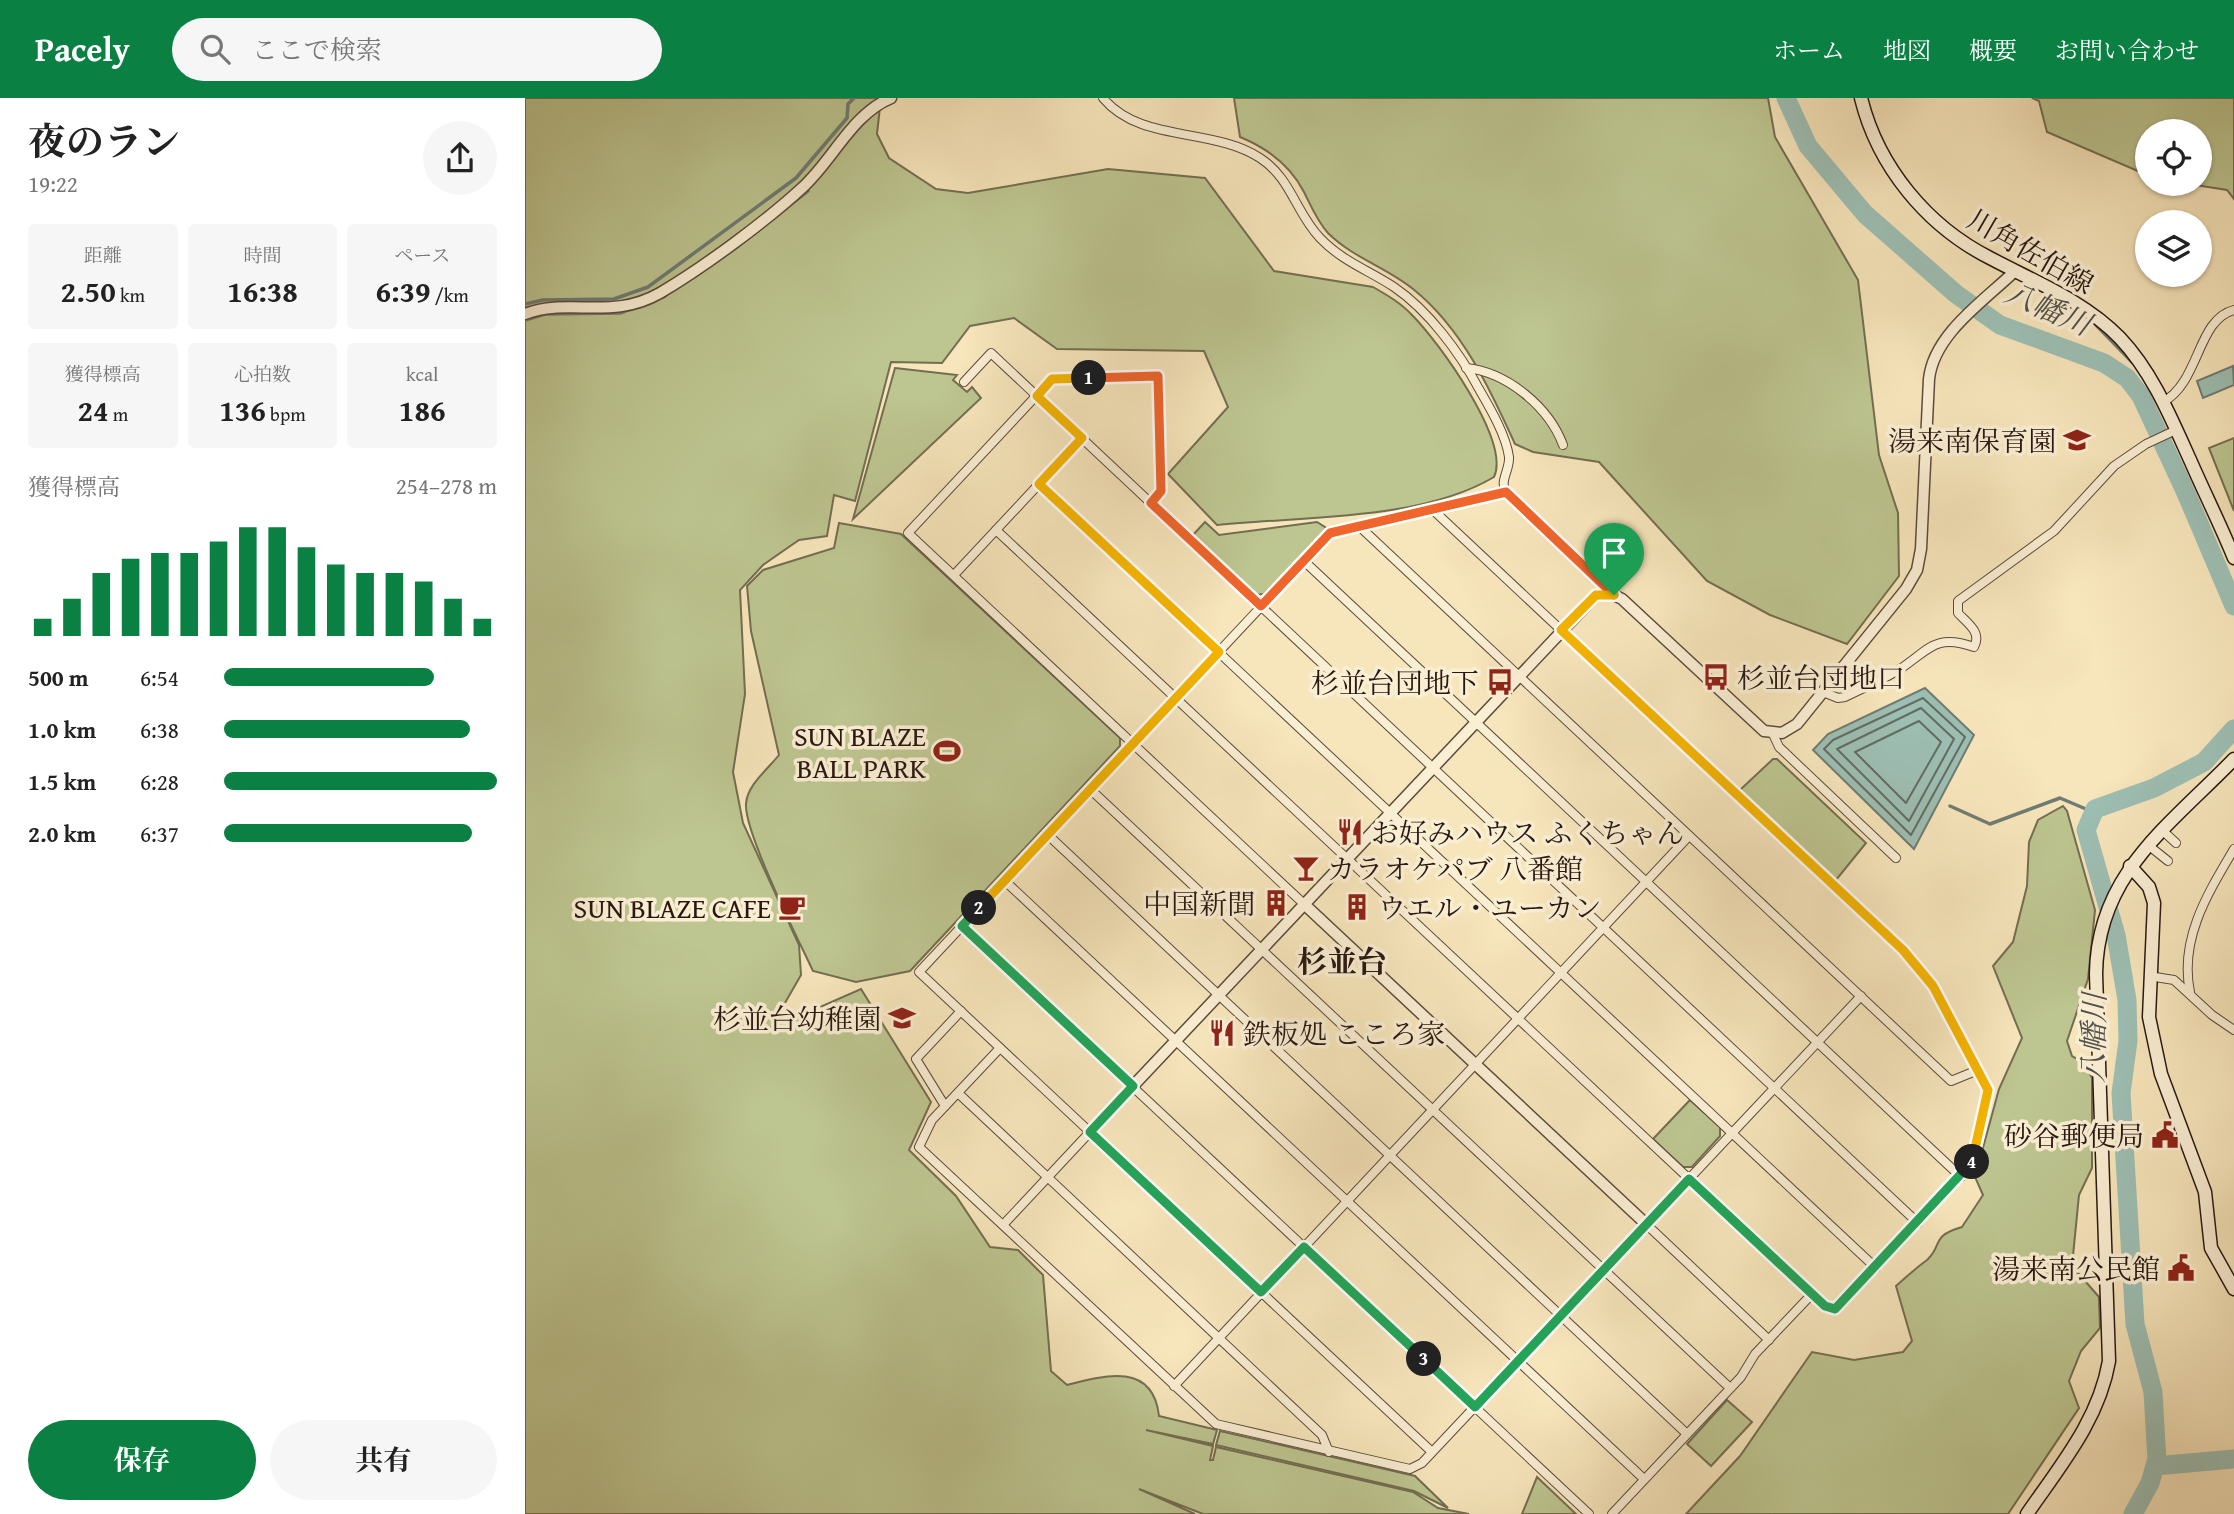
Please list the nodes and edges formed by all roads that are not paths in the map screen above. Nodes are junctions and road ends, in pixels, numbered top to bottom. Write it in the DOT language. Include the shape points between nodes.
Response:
graph roads {
  1 [pos="891,98"];
  2 [pos="1103,98"];
  3 [pos="1861,98"];
  4 [pos="2015,271"];
  5 [pos="2234,310"];
  6 [pos="525,314"];
  7 [pos="1467,368"];
  8 [pos="964,382"];
  9 [pos="1037,396"];
  10 [pos="2164,402"];
  11 [pos="2173,431"];
  12 [pos="1082,438"];
  13 [pos="1563,445"];
  14 [pos="1039,484"];
  15 [pos="1506,492"];
  16 [pos="1151,503"];
  17 [pos="1432,509"];
  18 [pos="1359,526"];
  19 [pos="996,530"];
  20 [pos="2234,558"];
  21 [pos="1304,561"];
  22 [pos="954,575"];
  23 [pos="1614,595"];
  24 [pos="1261,606"];
  25 [pos="1561,630"];
  26 [pos="1219,652"];
  27 [pos="1518,676"];
  28 [pos="1823,692"];
  29 [pos="1176,698"];
  30 [pos="1475,721"];
  31 [pos="1773,734"];
  32 [pos="1134,743"];
  33 [pos="2234,759"];
  34 [pos="1433,767"];
  35 [pos="1090,789"];
  36 [pos="1390,813"];
  37 [pos="2163,831"];
  38 [pos="1048,835"];
  39 [pos="1689,836"];
  40 [pos="2176,843"];
  41 [pos="2148,845"];
  42 [pos="2234,849"];
  43 [pos="1347,858"];
  44 [pos="1896,858"];
  45 [pos="2168,861"];
  46 [pos="2130,866"];
  47 [pos="1005,881"];
  48 [pos="1646,882"];
  49 [pos="1304,904"];
  50 [pos="962,926"];
  51 [pos="1604,927"];
  52 [pos="1261,950"];
  53 [pos="1561,973"];
  54 [pos="2149,976"];
  55 [pos="2190,992"];
  56 [pos="1218,995"];
  57 [pos="1861,996"];
  58 [pos="961,1011"];
  59 [pos="1518,1018"];
  60 [pos="2234,1030"];
  61 [pos="1176,1041"];
  62 [pos="1818,1042"];
  63 [pos="1000,1048"];
  64 [pos="1475,1064"];
  65 [pos="1978,1070"];
  66 [pos="1133,1086"];
  67 [pos="1775,1088"];
  68 [pos="958,1093"];
  69 [pos="945,1106"];
  70 [pos="1432,1110"];
  71 [pos="1090,1132"];
  72 [pos="1732,1133"];
  73 [pos="1390,1156"];
  74 [pos="1961,1177"];
  75 [pos="1048,1178"];
  76 [pos="1689,1179"];
  77 [pos="1347,1201"];
  78 [pos="1918,1223"];
  79 [pos="1646,1224"];
  80 [pos="1003,1225"];
  81 [pos="1304,1247"];
  82 [pos="1876,1268"];
  83 [pos="1603,1270"];
  84 [pos="2234,1289"];
  85 [pos="1261,1292"];
  86 [pos="1812,1294"];
  87 [pos="1560,1315"];
  88 [pos="1219,1338"];
  89 [pos="1769,1339"];
  90 [pos="1518,1361"];
  91 [pos="1174,1385"];
  92 [pos="1730,1388"];
  93 [pos="1475,1407"];
  94 [pos="1687,1434"];
  95 [pos="1329,1451"];
  96 [pos="1432,1452"];
  97 [pos="1644,1479"];
  98 [pos="1589,1514"];
  99 [pos="1612,1514"];
  100 [pos="2027,1514"];
  1 -- 6 [label="street" via="866,113 788,201 659,294 619,308 545,309"];
  2 -- 7 [label="street" via="1133,120 1237,146 1270,165 1320,238 1350,265 1407,297"];
  3 -- 4 [label="main road, 川角佐伯線" via="1884,156 1917,202 1959,240"];
  4 -- 10 [label="main road, 川角佐伯線" via="2105,324 2144,368"];
  4 -- 28 [label="street" via="1941,345 1930,370 1917,570"];
  5 -- 10 [label="street" via="2214,320 2195,365 2176,394"];
  7 -- 13 [label="street" via="1489,372 1515,388 1549,417"];
  7 -- 15 [label="street" via="1506,447"];
  8 -- 9 [label="street" via="991,353"];
  9 -- 12 [label="street"];
  9 -- 16 [label="street" via="1052,379 1158,376 1161,491"];
  9 -- 22 [label="street" via="908,533"];
  10 -- 11 [label="main road, 川角佐伯線"];
  11 -- 20 [label="main road, 川角佐伯線"];
  11 -- 28 [label="street" via="2146,443 2097,482 2055,531 1958,601 1958,613 1976,631 1974,647 1946,641 1930,645 1900,669 1845,697"];
  12 -- 14 [label="street"];
  12 -- 16 [label="street"];
  14 -- 19 [label="street"];
  14 -- 26 [label="street"];
  15 -- 17 [label="street"];
  15 -- 23 [label="street"];
  16 -- 24 [label="street"];
  17 -- 18 [label="street"];
  17 -- 25 [label="street"];
  18 -- 21 [label="street" via="1330,533"];
  18 -- 27 [label="street"];
  19 -- 22 [label="street"];
  19 -- 29 [label="street"];
  21 -- 24 [label="street"];
  21 -- 30 [label="street"];
  22 -- 32 [label="street"];
  23 -- 25 [label="street" via="1596,595"];
  23 -- 31 [label="street" via="1757,727"];
  24 -- 26 [label="street"];
  24 -- 34 [label="street"];
  25 -- 27 [label="street"];
  25 -- 65 [label="street" via="1914,961 1933,986"];
  26 -- 29 [label="street"];
  26 -- 36 [label="street"];
  27 -- 30 [label="street"];
  27 -- 39 [label="street"];
  28 -- 31 [label="street" via="1790,730"];
  29 -- 32 [label="street"];
  29 -- 43 [label="street"];
  30 -- 34 [label="street"];
  30 -- 48 [label="street"];
  31 -- 44 [label="street" via="1779,747"];
  32 -- 35 [label="street"];
  32 -- 49 [label="street"];
  33 -- 37 [label="main road"];
  34 -- 36 [label="street"];
  34 -- 51 [label="street"];
  35 -- 38 [label="street"];
  35 -- 52 [label="street"];
  36 -- 43 [label="street"];
  36 -- 53 [label="street"];
  37 -- 40 [label="street"];
  37 -- 41 [label="main road"];
  38 -- 47 [label="street"];
  38 -- 56 [label="street"];
  39 -- 48 [label="street"];
  39 -- 57 [label="street"];
  41 -- 45 [label="street"];
  41 -- 46 [label="main road"];
  42 -- 55 [label="street" via="2198,914 2187,968"];
  43 -- 49 [label="street"];
  43 -- 59 [label="street"];
  46 -- 54 [label="main road" via="2149,887 2154,903"];
  46 -- 100 [label="main road" via="2105,913 2096,974 2109,1361 2089,1423"];
  47 -- 50 [label="street"];
  47 -- 61 [label="street"];
  48 -- 51 [label="street"];
  48 -- 62 [label="street"];
  49 -- 52 [label="street"];
  49 -- 64 [label="street"];
  50 -- 58 [label="street" via="919,972"];
  50 -- 66 [label="street"];
  51 -- 53 [label="street"];
  51 -- 67 [label="street"];
  52 -- 56 [label="street"];
  52 -- 70 [label="street"];
  53 -- 59 [label="street"];
  53 -- 72 [label="street"];
  54 -- 55 [label="street" via="2169,978"];
  54 -- 84 [label="main road" via="2150,1017 2161,1074 2205,1192 2211,1248"];
  55 -- 60 [label="street"];
  56 -- 61 [label="street"];
  56 -- 73 [label="street"];
  57 -- 62 [label="street"];
  57 -- 65 [label="street" via="1951,1081"];
  58 -- 63 [label="street"];
  58 -- 69 [label="street" via="916,1059"];
  59 -- 64 [label="street"];
  59 -- 76 [label="street"];
  61 -- 66 [label="street"];
  61 -- 77 [label="street"];
  62 -- 67 [label="street"];
  62 -- 74 [label="street"];
  63 -- 68 [label="street"];
  63 -- 71 [label="street"];
  64 -- 70 [label="street"];
  64 -- 79 [label="street"];
  65 -- 74 [label="street" via="1988,1094 1972,1164"];
  66 -- 71 [label="street"];
  66 -- 81 [label="street"];
  67 -- 72 [label="street"];
  67 -- 78 [label="street"];
  68 -- 69 [label="street"];
  68 -- 75 [label="street"];
  69 -- 80 [label="street" via="919,1147"];
  70 -- 73 [label="street"];
  70 -- 83 [label="street"];
  71 -- 75 [label="street"];
  71 -- 85 [label="street"];
  72 -- 76 [label="street"];
  72 -- 82 [label="street"];
  73 -- 77 [label="street"];
  73 -- 87 [label="street"];
  74 -- 78 [label="street"];
  75 -- 80 [label="street"];
  75 -- 88 [label="street"];
  76 -- 79 [label="street"];
  76 -- 86 [label="street"];
  77 -- 81 [label="street"];
  77 -- 90 [label="street"];
  78 -- 82 [label="street"];
  79 -- 83 [label="street"];
  79 -- 89 [label="street"];
  80 -- 91 [label="street"];
  81 -- 85 [label="street"];
  81 -- 93 [label="street"];
  82 -- 86 [label="street" via="1835,1309"];
  83 -- 87 [label="street"];
  83 -- 92 [label="street"];
  85 -- 88 [label="street"];
  85 -- 96 [label="street"];
  86 -- 89 [label="street"];
  87 -- 90 [label="street"];
  87 -- 94 [label="street"];
  88 -- 91 [label="street"];
  88 -- 95 [label="street" via="1322,1435"];
  89 -- 92 [label="street"];
  90 -- 93 [label="street"];
  90 -- 97 [label="street"];
  91 -- 95 [label="street" via="1219,1426"];
  92 -- 94 [label="street"];
  93 -- 96 [label="street"];
  93 -- 98 [label="street"];
  94 -- 97 [label="street"];
  95 -- 96 [label="street" via="1410,1469"];
  97 -- 99 [label="street"];
}
